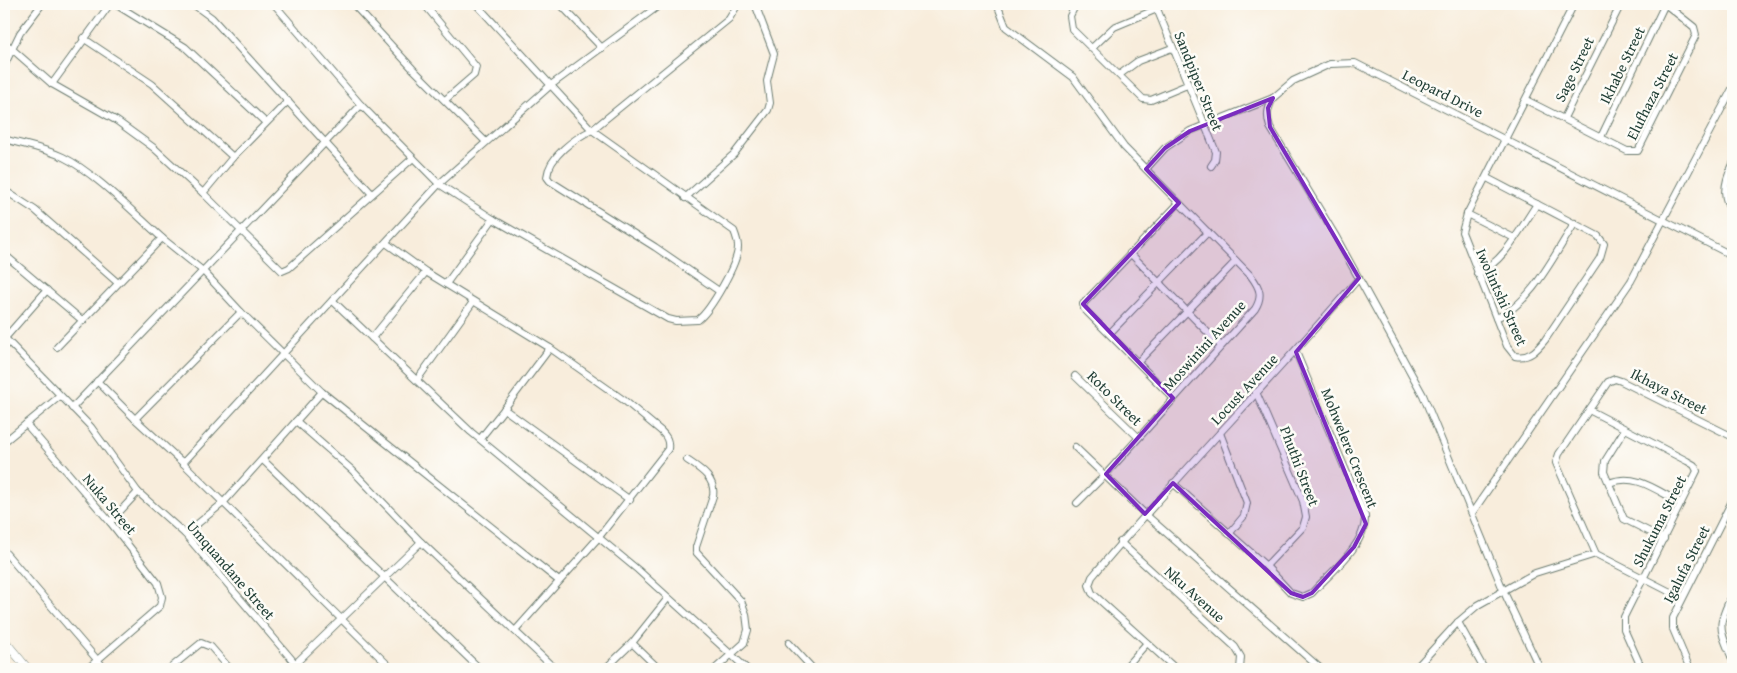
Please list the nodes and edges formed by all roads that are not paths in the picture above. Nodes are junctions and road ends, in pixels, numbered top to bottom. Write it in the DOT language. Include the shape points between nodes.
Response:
graph roads {
  1 [pos="42,4"];
  2 [pos="110,4"];
  3 [pos="115,4"];
  4 [pos="193,4"];
  5 [pos="274,4"];
  6 [pos="353,4"];
  7 [pos="424,4"];
  8 [pos="476,4"];
  9 [pos="560,4"];
  10 [pos="661,4"];
  11 [pos="738,4"];
  12 [pos="755,4"];
  13 [pos="997,4"];
  14 [pos="1076,4"];
  15 [pos="1574,4"];
  16 [pos="1620,4"];
  17 [pos="1665,4"];
  18 [pos="1156,6"];
  19 [pos="83,38"];
  20 [pos="4,42"];
  21 [pos="602,48"];
  22 [pos="1092,48"];
  23 [pos="1172,48"];
  24 [pos="12,49"];
  25 [pos="4,66"];
  26 [pos="1119,76"];
  27 [pos="52,84"];
  28 [pos="551,85"];
  29 [pos="1187,85"];
  30 [pos="1733,87"];
  31 [pos="1273,98"];
  32 [pos="288,100"];
  33 [pos="445,100"];
  34 [pos="1526,100"];
  35 [pos="361,105"];
  36 [pos="1564,118"];
  37 [pos="266,122"];
  38 [pos="1204,126"];
  39 [pos="592,130"];
  40 [pos="1601,137"];
  41 [pos="4,139"];
  42 [pos="1508,139"];
  43 [pos="485,141"];
  44 [pos="325,142"];
  45 [pos="233,157"];
  46 [pos="413,158"];
  47 [pos="1733,164"];
  48 [pos="1211,166"];
  49 [pos="1146,169"];
  50 [pos="1487,178"];
  51 [pos="439,184"];
  52 [pos="4,190"];
  53 [pos="203,192"];
  54 [pos="372,194"];
  55 [pos="685,198"];
  56 [pos="1179,203"];
  57 [pos="1537,204"];
  58 [pos="1733,211"];
  59 [pos="1468,214"];
  60 [pos="492,219"];
  61 [pos="1664,219"];
  62 [pos="1575,223"];
  63 [pos="241,230"];
  64 [pos="1208,232"];
  65 [pos="162,238"];
  66 [pos="1514,238"];
  67 [pos="386,243"];
  68 [pos="1130,253"];
  69 [pos="4,254"];
  70 [pos="1733,256"];
  71 [pos="1236,261"];
  72 [pos="203,272"];
  73 [pos="426,272"];
  74 [pos="1477,274"];
  75 [pos="1359,278"];
  76 [pos="1158,282"];
  77 [pos="118,283"];
  78 [pos="446,284"];
  79 [pos="47,290"];
  80 [pos="719,291"];
  81 [pos="333,301"];
  82 [pos="473,302"];
  83 [pos="241,312"];
  84 [pos="1187,312"];
  85 [pos="1496,318"];
  86 [pos="84,321"];
  87 [pos="1110,334"];
  88 [pos="4,337"];
  89 [pos="372,338"];
  90 [pos="1221,346"];
  91 [pos="57,347"];
  92 [pos="550,348"];
  93 [pos="1296,352"];
  94 [pos="283,354"];
  95 [pos="1138,362"];
  96 [pos="1075,376"];
  97 [pos="417,380"];
  98 [pos="97,381"];
  99 [pos="322,392"];
  100 [pos="1256,392"];
  101 [pos="60,396"];
  102 [pos="1173,398"];
  103 [pos="72,408"];
  104 [pos="504,409"];
  105 [pos="1589,410"];
  106 [pos="135,419"];
  107 [pos="296,421"];
  108 [pos="26,424"];
  109 [pos="1624,429"];
  110 [pos="1220,433"];
  111 [pos="1138,437"];
  112 [pos="1733,437"];
  113 [pos="480,439"];
  114 [pos="4,442"];
  115 [pos="1075,447"];
  116 [pos="263,460"];
  117 [pos="687,460"];
  118 [pos="183,464"];
  119 [pos="1106,474"];
  120 [pos="1173,483"];
  121 [pos="1609,483"];
  122 [pos="138,492"];
  123 [pos="1733,499"];
  124 [pos="630,500"];
  125 [pos="223,503"];
  126 [pos="1077,503"];
  127 [pos="1681,503"];
  128 [pos="1472,513"];
  129 [pos="1145,514"];
  130 [pos="110,522"];
  131 [pos="185,534"];
  132 [pos="1229,534"];
  133 [pos="599,537"];
  134 [pos="1664,539"];
  135 [pos="420,542"];
  136 [pos="1120,542"];
  137 [pos="4,551"];
  138 [pos="1596,554"];
  139 [pos="1266,566"];
  140 [pos="383,577"];
  141 [pos="1645,578"];
  142 [pos="559,580"];
  143 [pos="1504,592"];
  144 [pos="1733,593"];
  145 [pos="668,598"];
  146 [pos="1682,598"];
  147 [pos="342,618"];
  148 [pos="1458,622"];
  149 [pos="515,631"];
  150 [pos="4,640"];
  151 [pos="632,643"];
  152 [pos="789,643"];
  153 [pos="1147,643"];
  154 [pos="732,655"];
  155 [pos="97,660"];
  156 [pos="1733,661"];
  157 [pos="297,666"];
  158 [pos="28,669"];
  159 [pos="87,669"];
  160 [pos="105,669"];
  161 [pos="169,669"];
  162 [pos="230,669"];
  163 [pos="392,669"];
  164 [pos="480,669"];
  165 [pos="555,669"];
  166 [pos="605,669"];
  167 [pos="659,669"];
  168 [pos="715,669"];
  169 [pos="747,669"];
  170 [pos="813,669"];
  171 [pos="1124,669"];
  172 [pos="1176,669"];
  173 [pos="1240,669"];
  174 [pos="1321,669"];
  175 [pos="1415,669"];
  176 [pos="1484,669"];
  177 [pos="1540,669"];
  178 [pos="1642,669"];
  179 [pos="1690,669"];
  1 -- 24 [label="street"];
  2 -- 19 [label="street"];
  3 -- 37 [label="street" via="185,47"];
  4 -- 32 [label="street" via="212,18"];
  5 -- 35 [label="street"];
  6 -- 33 [label="street"];
  7 -- 33 [label="street" via="476,68 474,75"];
  8 -- 28 [label="street"];
  9 -- 21 [label="street"];
  10 -- 21 [label="street"];
  11 -- 39 [label="street" via="730,20"];
  12 -- 55 [label="street" via="774,54 767,81 768,110 734,154"];
  13 -- 49 [label="street, Moswinini Avenue" via="1006,27 1073,77 1116,137"];
  14 -- 22 [label="street" via="1070,25"];
  15 -- 34 [label="street"];
  16 -- 36 [label="street, Sage Street"];
  17 -- 40 [label="street, Ikhabe Street"];
  17 -- 40 [label="street, Elufhaza Street" via="1694,27 1694,40 1640,149 1630,152"];
  18 -- 22 [label="street" via="1114,26"];
  18 -- 23 [label="street, Sandpiper Street"];
  19 -- 27 [label="street"];
  19 -- 45 [label="street" via="152,84"];
  20 -- 24 [label="street"];
  21 -- 28 [label="street"];
  22 -- 26 [label="street"];
  23 -- 26 [label="street" via="1138,61"];
  23 -- 29 [label="street, Sandpiper Street"];
  24 -- 25 [label="street"];
  24 -- 27 [label="street"];
  26 -- 29 [label="street" via="1146,100"];
  27 -- 53 [label="street" via="139,137"];
  28 -- 39 [label="street"];
  28 -- 43 [label="street"];
  29 -- 38 [label="street, Sandpiper Street"];
  30 -- 61 [label="street"];
  31 -- 38 [label="street, Leopard Drive"];
  31 -- 42 [label="street, Leopard Drive" via="1293,81 1330,64 1355,63"];
  31 -- 75 [label="street" via="1267,113 1270,127"];
  32 -- 37 [label="street"];
  32 -- 44 [label="street"];
  33 -- 43 [label="street"];
  34 -- 36 [label="street, Elufhaza Street"];
  34 -- 42 [label="street"];
  35 -- 44 [label="street"];
  35 -- 46 [label="street"];
  36 -- 40 [label="street, Elufhaza Street"];
  37 -- 45 [label="street"];
  38 -- 48 [label="street, Sandpiper Street" via="1216,152"];
  38 -- 49 [label="street, Leopard Drive" via="1176,140"];
  39 -- 55 [label="street"];
  39 -- 80 [label="street" via="577,138 560,154 548,170 550,181"];
  41 -- 65 [label="street" via="46,150 71,161"];
  42 -- 50 [label="street, Iwolintshi Street"];
  42 -- 61 [label="street, Leopard Drive"];
  43 -- 51 [label="street"];
  44 -- 54 [label="street"];
  44 -- 63 [label="street"];
  45 -- 53 [label="street"];
  46 -- 51 [label="street"];
  46 -- 54 [label="street"];
  47 -- 58 [label="street" via="1725,187"];
  49 -- 56 [label="street, Moswinini Avenue"];
  50 -- 57 [label="street, Iwolintshi Street"];
  50 -- 59 [label="street, Iwolintshi Street"];
  51 -- 60 [label="street"];
  51 -- 67 [label="street"];
  52 -- 77 [label="street" via="36,210"];
  53 -- 63 [label="street"];
  54 -- 63 [label="street" via="286,271 279,270"];
  55 -- 80 [label="street" via="731,228 737,240 735,260"];
  56 -- 64 [label="street, Moswinini Avenue"];
  56 -- 68 [label="street"];
  57 -- 62 [label="street, Iwolintshi Street"];
  57 -- 66 [label="street"];
  59 -- 66 [label="street"];
  59 -- 74 [label="street, Iwolintshi Street" via="1463,238"];
  60 -- 78 [label="street"];
  60 -- 80 [label="street" via="673,321 698,320"];
  61 -- 70 [label="street, Leopard Drive"];
  61 -- 128 [label="street" via="1631,281"];
  62 -- 85 [label="street" via="1523,300 1510,312"];
  62 -- 85 [label="street, Iwolintshi Street" via="1603,240 1604,248 1593,270 1540,347 1525,357 1515,356"];
  63 -- 72 [label="street"];
  64 -- 71 [label="street, Moswinini Avenue"];
  64 -- 76 [label="street"];
  65 -- 72 [label="street"];
  65 -- 77 [label="street"];
  66 -- 74 [label="street" via="1496,262"];
  67 -- 73 [label="street"];
  67 -- 81 [label="street"];
  68 -- 76 [label="street"];
  68 -- 87 [label="street" via="1083,304 1084,309"];
  69 -- 79 [label="street"];
  71 -- 84 [label="street"];
  71 -- 90 [label="street, Moswinini Avenue" via="1257,284 1261,298"];
  72 -- 83 [label="street"];
  72 -- 98 [label="street"];
  73 -- 78 [label="street"];
  73 -- 89 [label="street"];
  74 -- 85 [label="street, Iwolintshi Street"];
  75 -- 93 [label="street, Locust Avenue"];
  75 -- 128 [label="street" via="1423,395"];
  76 -- 84 [label="street"];
  76 -- 87 [label="street"];
  77 -- 86 [label="street"];
  78 -- 82 [label="street"];
  79 -- 86 [label="street"];
  79 -- 88 [label="street"];
  81 -- 89 [label="street"];
  81 -- 94 [label="street"];
  82 -- 92 [label="street"];
  82 -- 97 [label="street"];
  83 -- 94 [label="street"];
  83 -- 106 [label="street"];
  84 -- 90 [label="street"];
  84 -- 95 [label="street"];
  86 -- 91 [label="street"];
  87 -- 95 [label="street"];
  88 -- 101 [label="street, Umquandane Street"];
  89 -- 97 [label="street"];
  90 -- 102 [label="street, Moswinini Avenue"];
  92 -- 104 [label="street"];
  92 -- 124 [label="street" via="625,401 666,436 668,449"];
  93 -- 100 [label="street, Locust Avenue"];
  93 -- 139 [label="street, Mohwelere Crescent" via="1366,524 1354,547 1308,596 1291,594"];
  94 -- 99 [label="street"];
  94 -- 118 [label="street"];
  95 -- 102 [label="street"];
  96 -- 111 [label="street, Roto Street"];
  97 -- 113 [label="street"];
  98 -- 103 [label="street"];
  98 -- 106 [label="street"];
  99 -- 107 [label="street"];
  99 -- 142 [label="street"];
  100 -- 110 [label="street, Locust Avenue"];
  100 -- 139 [label="street, Phuthi Street" via="1303,501 1306,517 1303,527"];
  101 -- 103 [label="street, Umquandane Street"];
  101 -- 108 [label="street"];
  102 -- 111 [label="street, Moswinini Avenue"];
  103 -- 122 [label="street, Umquandane Street" via="95,433"];
  104 -- 113 [label="street"];
  104 -- 124 [label="street"];
  105 -- 109 [label="street, Shukuma Street"];
  105 -- 112 [label="street, Ikhaya Street" via="1604,386 1615,379"];
  105 -- 138 [label="street, Ikhaya Street" via="1556,463"];
  106 -- 118 [label="street"];
  107 -- 116 [label="street"];
  107 -- 135 [label="street" via="352,470"];
  108 -- 114 [label="street"];
  108 -- 130 [label="street, Nuka Street"];
  109 -- 121 [label="street" via="1603,466"];
  109 -- 127 [label="street, Shukuma Street" via="1694,465 1696,476"];
  110 -- 120 [label="street, Locust Avenue"];
  110 -- 132 [label="street" via="1247,503 1244,516"];
  111 -- 119 [label="street, Moswinini Avenue"];
  113 -- 133 [label="street"];
  115 -- 119 [label="street"];
  116 -- 125 [label="street"];
  116 -- 140 [label="street"];
  117 -- 154 [label="street" via="706,474 714,487 696,552 741,602 746,614 746,637"];
  118 -- 125 [label="street"];
  119 -- 126 [label="street, Moswinini Avenue"];
  119 -- 129 [label="street"];
  120 -- 129 [label="street, Locust Avenue"];
  120 -- 132 [label="street, Mohwelere Crescent"];
  121 -- 127 [label="street" via="1634,479"];
  121 -- 134 [label="street" via="1624,519"];
  122 -- 130 [label="street"];
  122 -- 131 [label="street, Umquandane Street"];
  123 -- 146 [label="street, Igalufa Street"];
  124 -- 133 [label="street"];
  125 -- 131 [label="street"];
  125 -- 147 [label="street"];
  127 -- 134 [label="street, Shukuma Street"];
  128 -- 143 [label="street"];
  129 -- 136 [label="street, Locust Avenue"];
  129 -- 174 [label="street"];
  130 -- 155 [label="street, Nuka Street" via="158,583 162,596 160,606"];
  131 -- 157 [label="street, Umquandane Street"];
  132 -- 139 [label="street, Mohwelere Crescent"];
  133 -- 142 [label="street"];
  133 -- 145 [label="street"];
  134 -- 141 [label="street, Shukuma Street"];
  135 -- 140 [label="street"];
  135 -- 149 [label="street"];
  136 -- 153 [label="street, Locust Avenue" via="1089,585 1092,593"];
  136 -- 173 [label="street, Nku Avenue" via="1235,647 1241,657"];
  137 -- 155 [label="street"];
  138 -- 141 [label="street"];
  138 -- 143 [label="street" via="1535,573"];
  140 -- 147 [label="street"];
  140 -- 164 [label="street"];
  141 -- 146 [label="street"];
  141 -- 178 [label="street, Shukuma Street" via="1623,622"];
  142 -- 149 [label="street"];
  143 -- 148 [label="street" via="1478,605"];
  143 -- 177 [label="street"];
  144 -- 156 [label="street" via="1720,626"];
  145 -- 151 [label="street"];
  145 -- 154 [label="street"];
  146 -- 179 [label="street, Igalufa Street" via="1673,618 1673,629"];
  147 -- 157 [label="street"];
  147 -- 163 [label="street"];
  148 -- 175 [label="street"];
  148 -- 176 [label="street"];
  149 -- 165 [label="street"];
  150 -- 158 [label="street"];
  151 -- 166 [label="street"];
  151 -- 167 [label="street"];
  152 -- 170 [label="street"];
  153 -- 171 [label="street"];
  153 -- 172 [label="street"];
  154 -- 168 [label="street"];
  154 -- 169 [label="street"];
  155 -- 159 [label="street"];
  155 -- 160 [label="street"];
  161 -- 162 [label="street" via="202,643 211,647"];
}
